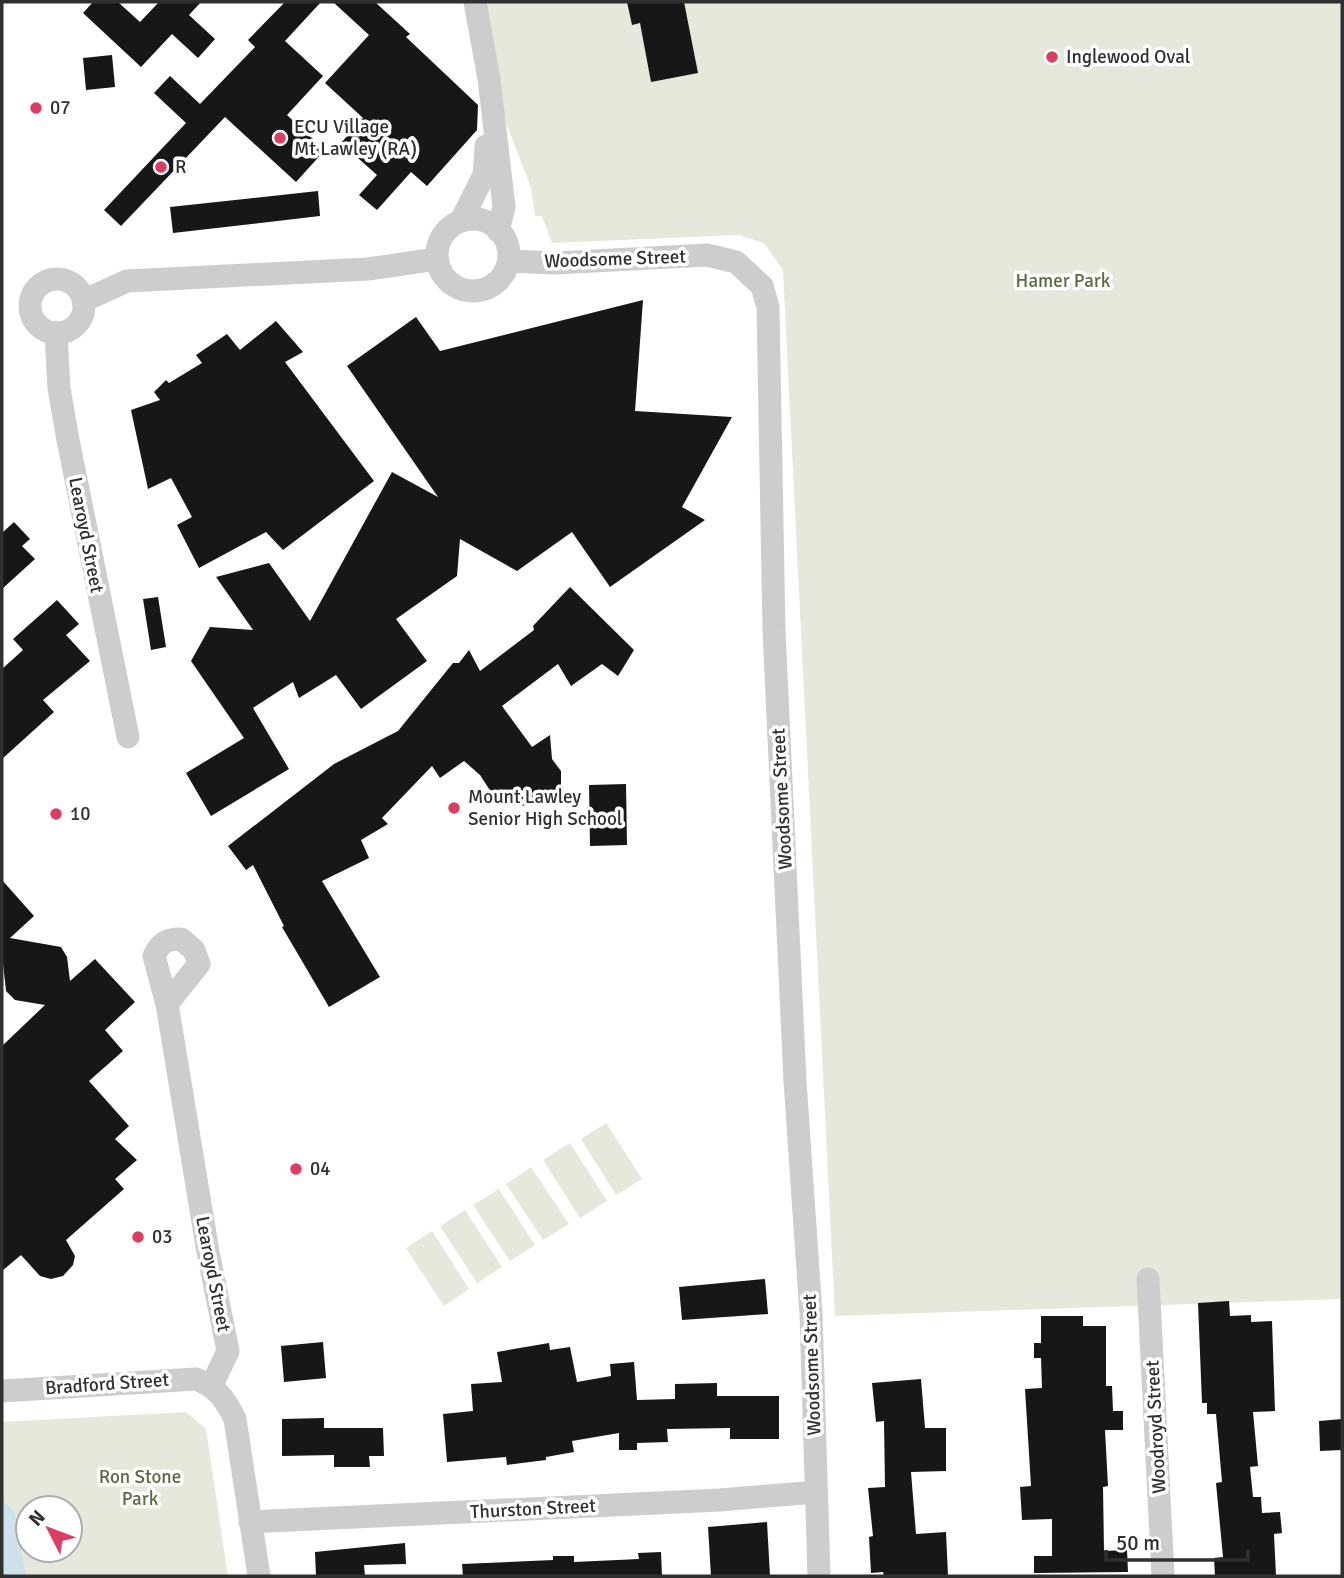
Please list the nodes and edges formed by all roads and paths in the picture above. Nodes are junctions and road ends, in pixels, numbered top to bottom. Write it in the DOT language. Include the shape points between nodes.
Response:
graph roads {
  1 [pos="475,2"];
  2 [pos="489,79"];
  3 [pos="461,221"];
  4 [pos="498,231"];
  5 [pos="437,259"];
  6 [pos="509,261"];
  7 [pos="83,301"];
  8 [pos="56,333"];
  9 [pos="128,737"];
  10 [pos="167,1004"];
  11 [pos="1148,1279"];
  12 [pos="212,1385"];
  13 [pos="2,1391"];
  14 [pos="816,1492"];
  15 [pos="250,1522"];
  16 [pos="259,1576"];
  17 [pos="819,1576"];
  18 [pos="1163,1576"];
  1 -- 2 [label="street"];
  2 -- 3 [label="street" via="484,175"];
  2 -- 4 [label="street" via="504,207"];
  3 -- 4 [label="street" via="485,221"];
  3 -- 5 [label="street" via="440,239"];
  4 -- 6 [label="street" via="507,242"];
  5 -- 6 [label="street" via="440,271 456,287 478,291 498,281"];
  5 -- 7 [label="street" via="388,268 127,281"];
  6 -- 14 [label="street, Woodsome Street" via="708,255 736,262 762,286 768,307 775,644 811,1314"];
  7 -- 8 [label="street" via="77,324"];
  7 -- 8 [label="street" via="68,282 52,279 38,286 31,299 32,315 41,327"];
  8 -- 9 [label="street, Learoyd Street" via="68,440"];
  10 -- 12 [label="street, Learoyd Street" via="228,1351"];
  11 -- 18 [label="street, Woodroyd Street"];
  12 -- 13 [label="street, Bradford Street" via="196,1378"];
  12 -- 15 [label="street" via="235,1419"];
  14 -- 15 [label="street, Thurston Street"];
  14 -- 17 [label="street, Woodsome Street"];
  15 -- 16 [label="street"];
}
